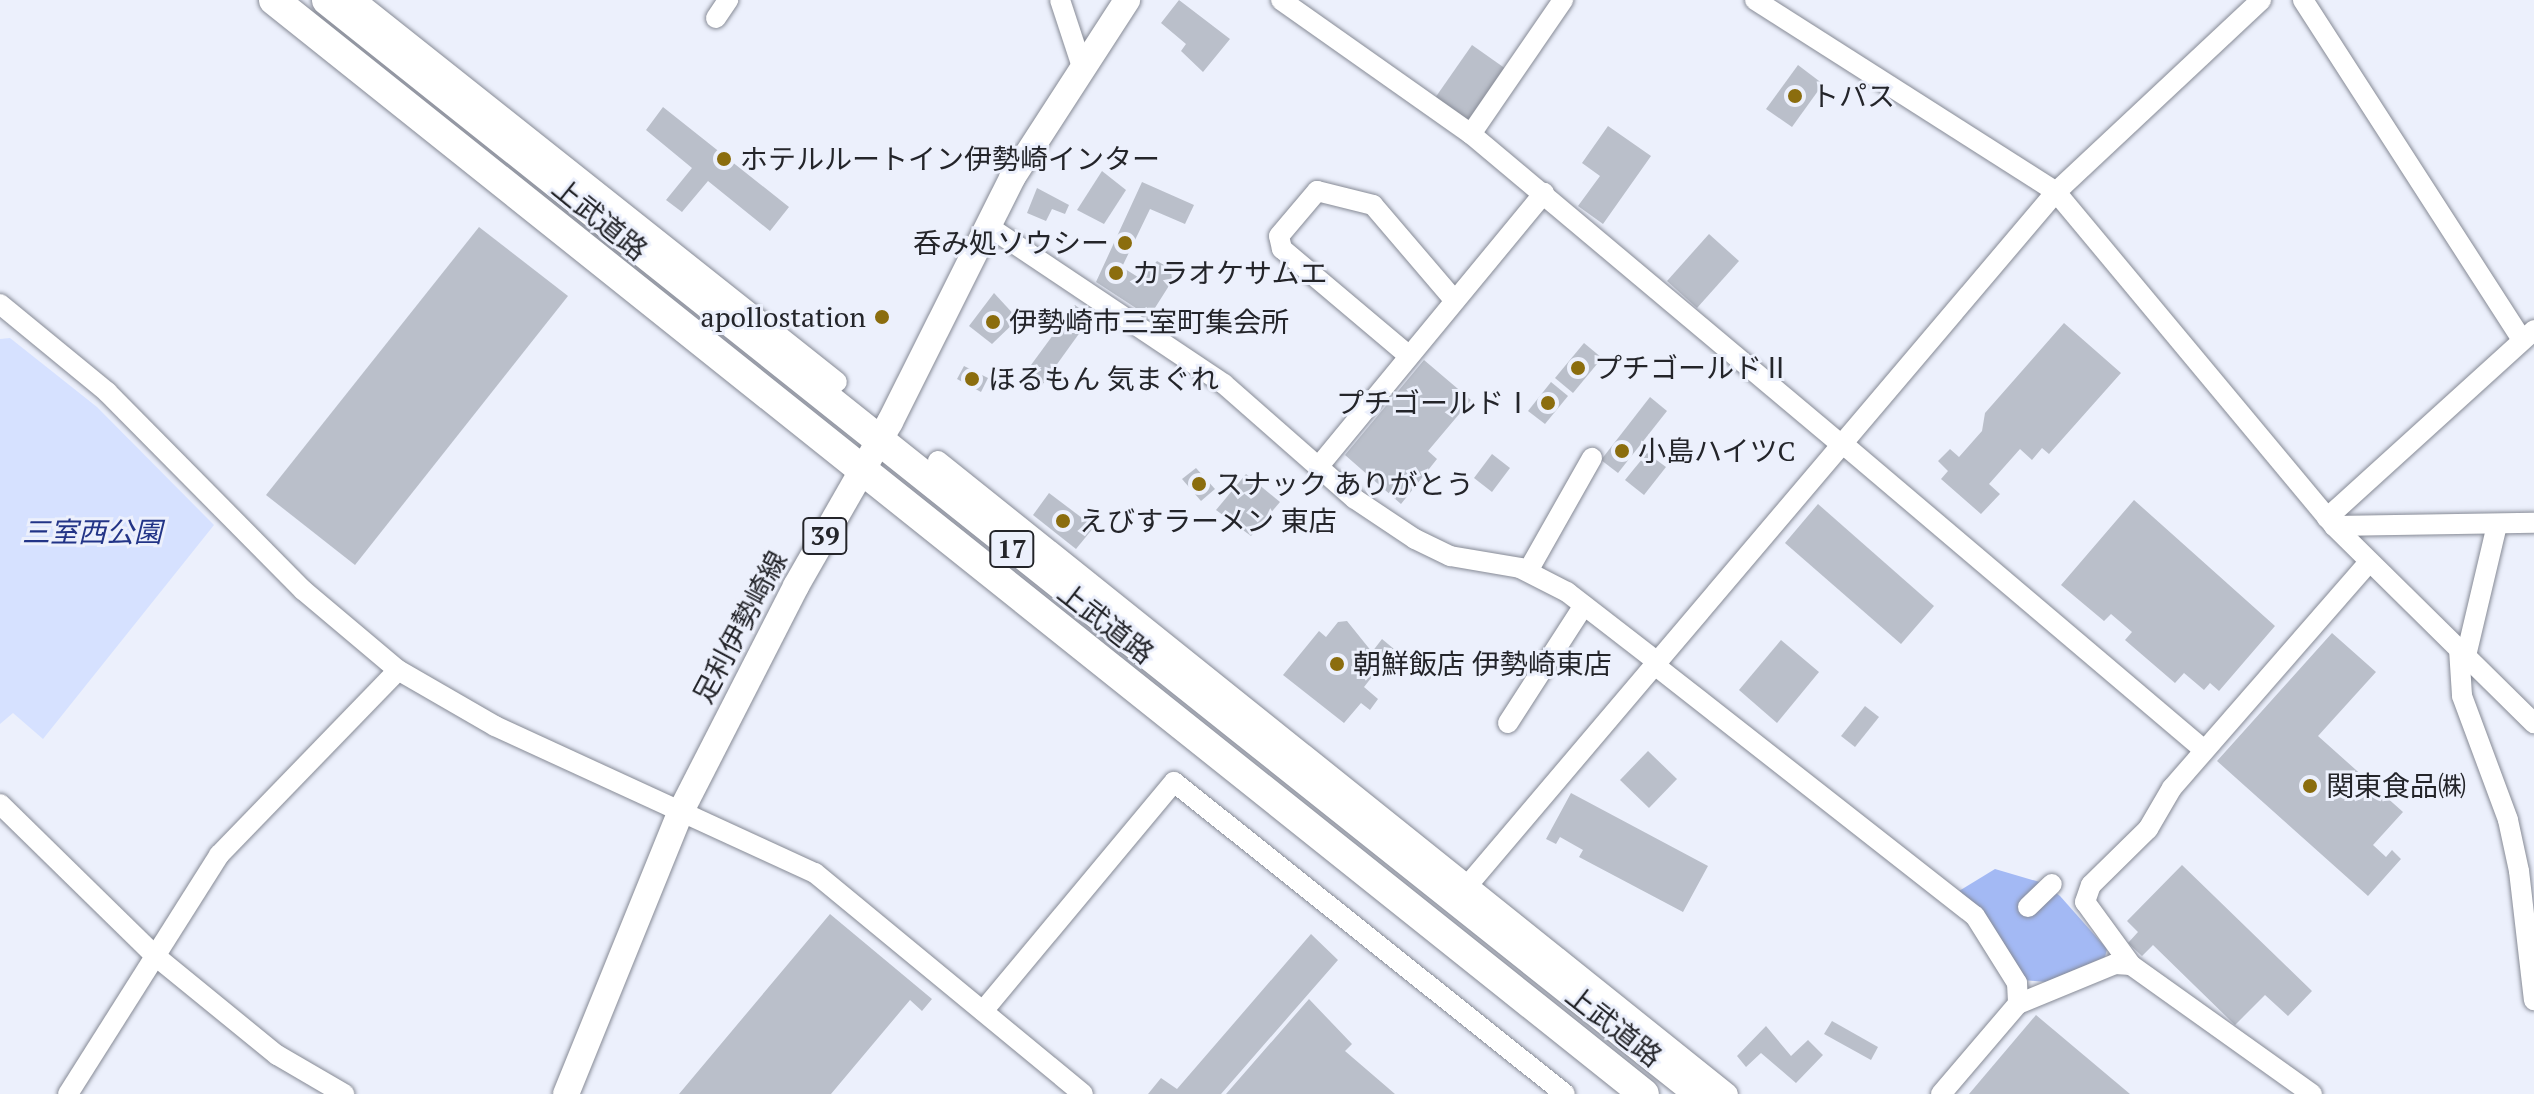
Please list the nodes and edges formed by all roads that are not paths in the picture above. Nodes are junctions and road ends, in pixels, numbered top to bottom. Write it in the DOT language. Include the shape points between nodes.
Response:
graph roads {
  1 [pos="274,0"];
  2 [pos="327,0"];
  3 [pos="356,0"];
  4 [pos="728,0"];
  5 [pos="1060,0"];
  6 [pos="1127,0"];
  7 [pos="1281,0"];
  8 [pos="1563,0"];
  9 [pos="1755,0"];
  10 [pos="2261,0"];
  11 [pos="2303,0"];
  12 [pos="716,18"];
  13 [pos="1082,67"];
  14 [pos="1471,134"];
  15 [pos="2056,192"];
  16 [pos="1544,193"];
  17 [pos="991,228"];
  18 [pos="691,267"];
  19 [pos="701,300"];
  20 [pos="1454,300"];
  21 [pos="0,304"];
  22 [pos="2528,335"];
  23 [pos="1408,355"];
  24 [pos="837,382"];
  25 [pos="1842,444"];
  26 [pos="870,455"];
  27 [pos="1592,458"];
  28 [pos="938,461"];
  29 [pos="1319,466"];
  30 [pos="2330,522"];
  31 [pos="2534,523"];
  32 [pos="2497,525"];
  33 [pos="2368,563"];
  34 [pos="1035,567"];
  35 [pos="1074,568"];
  36 [pos="1528,571"];
  37 [pos="1584,605"];
  38 [pos="2462,652"];
  39 [pos="1658,664"];
  40 [pos="398,670"];
  41 [pos="1508,723"];
  42 [pos="2534,723"];
  43 [pos="2204,750"];
  44 [pos="0,804"];
  45 [pos="682,809"];
  46 [pos="2052,884"];
  47 [pos="1468,885"];
  48 [pos="2028,907"];
  49 [pos="153,954"];
  50 [pos="2131,965"];
  51 [pos="2534,1000"];
  52 [pos="2018,1004"];
  53 [pos="983,1011"];
  54 [pos="68,1094"];
  55 [pos="344,1094"];
  56 [pos="566,1094"];
  57 [pos="1083,1094"];
  58 [pos="1565,1094"];
  59 [pos="1644,1094"];
  60 [pos="1700,1094"];
  61 [pos="1728,1094"];
  62 [pos="1941,1094"];
  63 [pos="2312,1094"];
  1 -- 26 [label="highway, 上武道路 / 17"];
  2 -- 19 [label="highway, 上武道路 / 17"];
  3 -- 18 [label="street"];
  4 -- 12 [label="street"];
  5 -- 13 [label="street"];
  6 -- 13 [label="main road, 足利伊勢崎線 / 39"];
  7 -- 14 [label="street"];
  8 -- 14 [label="street"];
  9 -- 15 [label="street"];
  10 -- 15 [label="street"];
  11 -- 22 [label="street"];
  13 -- 17 [label="main road, 足利伊勢崎線 / 39" via="1012,178"];
  14 -- 16 [label="street"];
  15 -- 25 [label="street"];
  15 -- 30 [label="street"];
  16 -- 20 [label="street"];
  16 -- 25 [label="street"];
  17 -- 26 [label="main road, 足利伊勢崎線 / 39"];
  17 -- 29 [label="street" via="1224,384"];
  18 -- 19 [label="street"];
  18 -- 24 [label="street"];
  19 -- 26 [label="highway, 上武道路 / 17"];
  20 -- 23 [label="street"];
  20 -- 23 [label="street" via="1373,205 1317,191 1279,236 1282,249"];
  21 -- 40 [label="street" via="107,392 303,590"];
  22 -- 30 [label="street"];
  23 -- 29 [label="street"];
  25 -- 39 [label="street"];
  25 -- 43 [label="street"];
  26 -- 34 [label="highway, 上武道路 / 17"];
  26 -- 45 [label="main road, 足利伊勢崎線 / 39"];
  26 -- 59 [label="highway, 上武道路 / 17"];
  27 -- 36 [label="street"];
  28 -- 35 [label="street"];
  29 -- 36 [label="street" via="1415,539 1450,556"];
  30 -- 32 [label="street"];
  30 -- 33 [label="street"];
  31 -- 32 [label="street"];
  32 -- 38 [label="street"];
  33 -- 38 [label="street"];
  33 -- 43 [label="street"];
  34 -- 35 [label="street"];
  34 -- 60 [label="highway, 上武道路 / 17"];
  35 -- 47 [label="street"];
  36 -- 37 [label="street"];
  37 -- 39 [label="street"];
  37 -- 41 [label="street"];
  38 -- 42 [label="street"];
  38 -- 51 [label="street" via="2462,696 2514,846"];
  39 -- 47 [label="street"];
  39 -- 52 [label="street" via="1975,916 2017,983"];
  40 -- 45 [label="street" via="495,726"];
  40 -- 49 [label="street" via="219,855"];
  43 -- 50 [label="street" via="2148,829 2091,885 2085,902"];
  44 -- 49 [label="street"];
  45 -- 53 [label="street" via="815,873"];
  45 -- 56 [label="main road, 足利伊勢崎線 / 39"];
  46 -- 48 [label="street"];
  47 -- 61 [label="street"];
  49 -- 54 [label="street"];
  49 -- 55 [label="street" via="277,1055"];
  50 -- 52 [label="street" via="2115,964"];
  50 -- 63 [label="street"];
  52 -- 62 [label="street"];
  53 -- 57 [label="street"];
  53 -- 58 [label="street" via="1174,782"];
}
